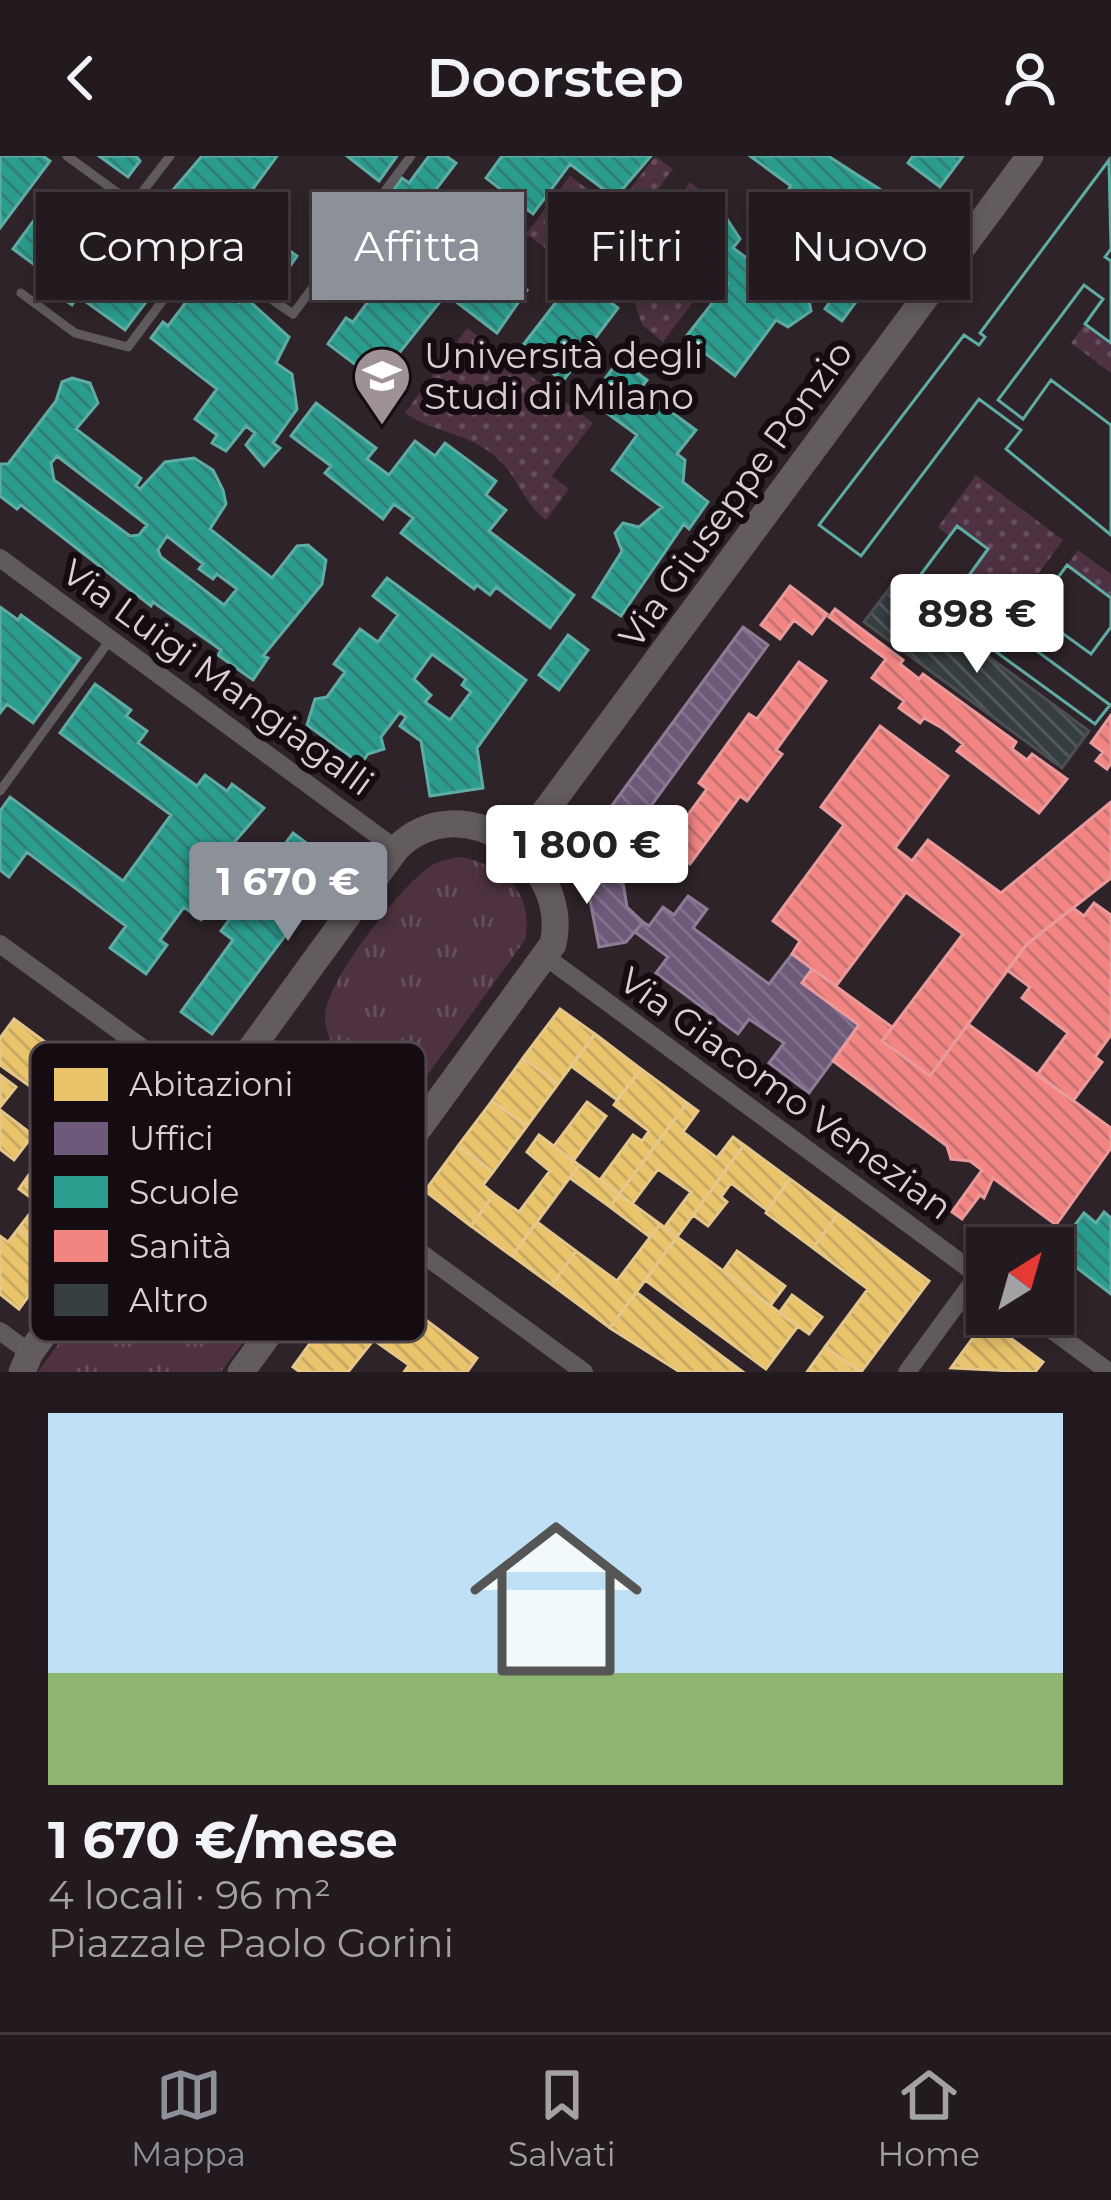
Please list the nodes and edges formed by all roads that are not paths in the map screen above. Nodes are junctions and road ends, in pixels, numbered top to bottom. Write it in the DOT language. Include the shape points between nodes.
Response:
graph roads {
  1 [pos="67,156"];
  2 [pos="170,156"];
  3 [pos="411,156"];
  4 [pos="1030,156"];
  5 [pos="115,192"];
  6 [pos="143,192"];
  7 [pos="21,293"];
  8 [pos="163,300"];
  9 [pos="270,300"];
  10 [pos="0,558"];
  11 [pos="111,640"];
  12 [pos="0,791"];
  13 [pos="541,817"];
  14 [pos="498,835"];
  15 [pos="396,849"];
  16 [pos="532,862"];
  17 [pos="0,944"];
  18 [pos="546,957"];
  19 [pos="134,1042"];
  20 [pos="256,1042"];
  21 [pos="426,1121"];
  22 [pos="426,1245"];
  23 [pos="966,1267"];
  24 [pos="966,1299"];
  25 [pos="0,1331"];
  26 [pos="1059,1335"];
  27 [pos="263,1342"];
  28 [pos="26,1362"];
  29 [pos="241,1372"];
  30 [pos="584,1372"];
  31 [pos="907,1372"];
  32 [pos="1109,1372"];
  1 -- 5 [label="lane"];
  2 -- 6 [label="lane"];
  3 -- 9 [label="lane" via="292,314"];
  4 -- 13 [label="street, Via Giuseppe Ponzio"];
  7 -- 8 [label="lane" via="75,333 128,347"];
  10 -- 11 [label="street, Via Luigi Mangiagalli"];
  11 -- 12 [label="lane"];
  11 -- 15 [label="street, Via Luigi Mangiagalli"];
  13 -- 14 [label="street"];
  13 -- 16 [label="street"];
  14 -- 15 [label="street" via="436,827"];
  14 -- 16 [label="street"];
  15 -- 20 [label="street"];
  16 -- 18 [label="street" via="556,914"];
  17 -- 19 [label="street"];
  18 -- 21 [label="street"];
  18 -- 23 [label="street, Via Giacomo Venezian"];
  22 -- 30 [label="street"];
  24 -- 31 [label="street"];
  25 -- 28 [label="street"];
  26 -- 32 [label="street"];
  27 -- 29 [label="street"];
}
